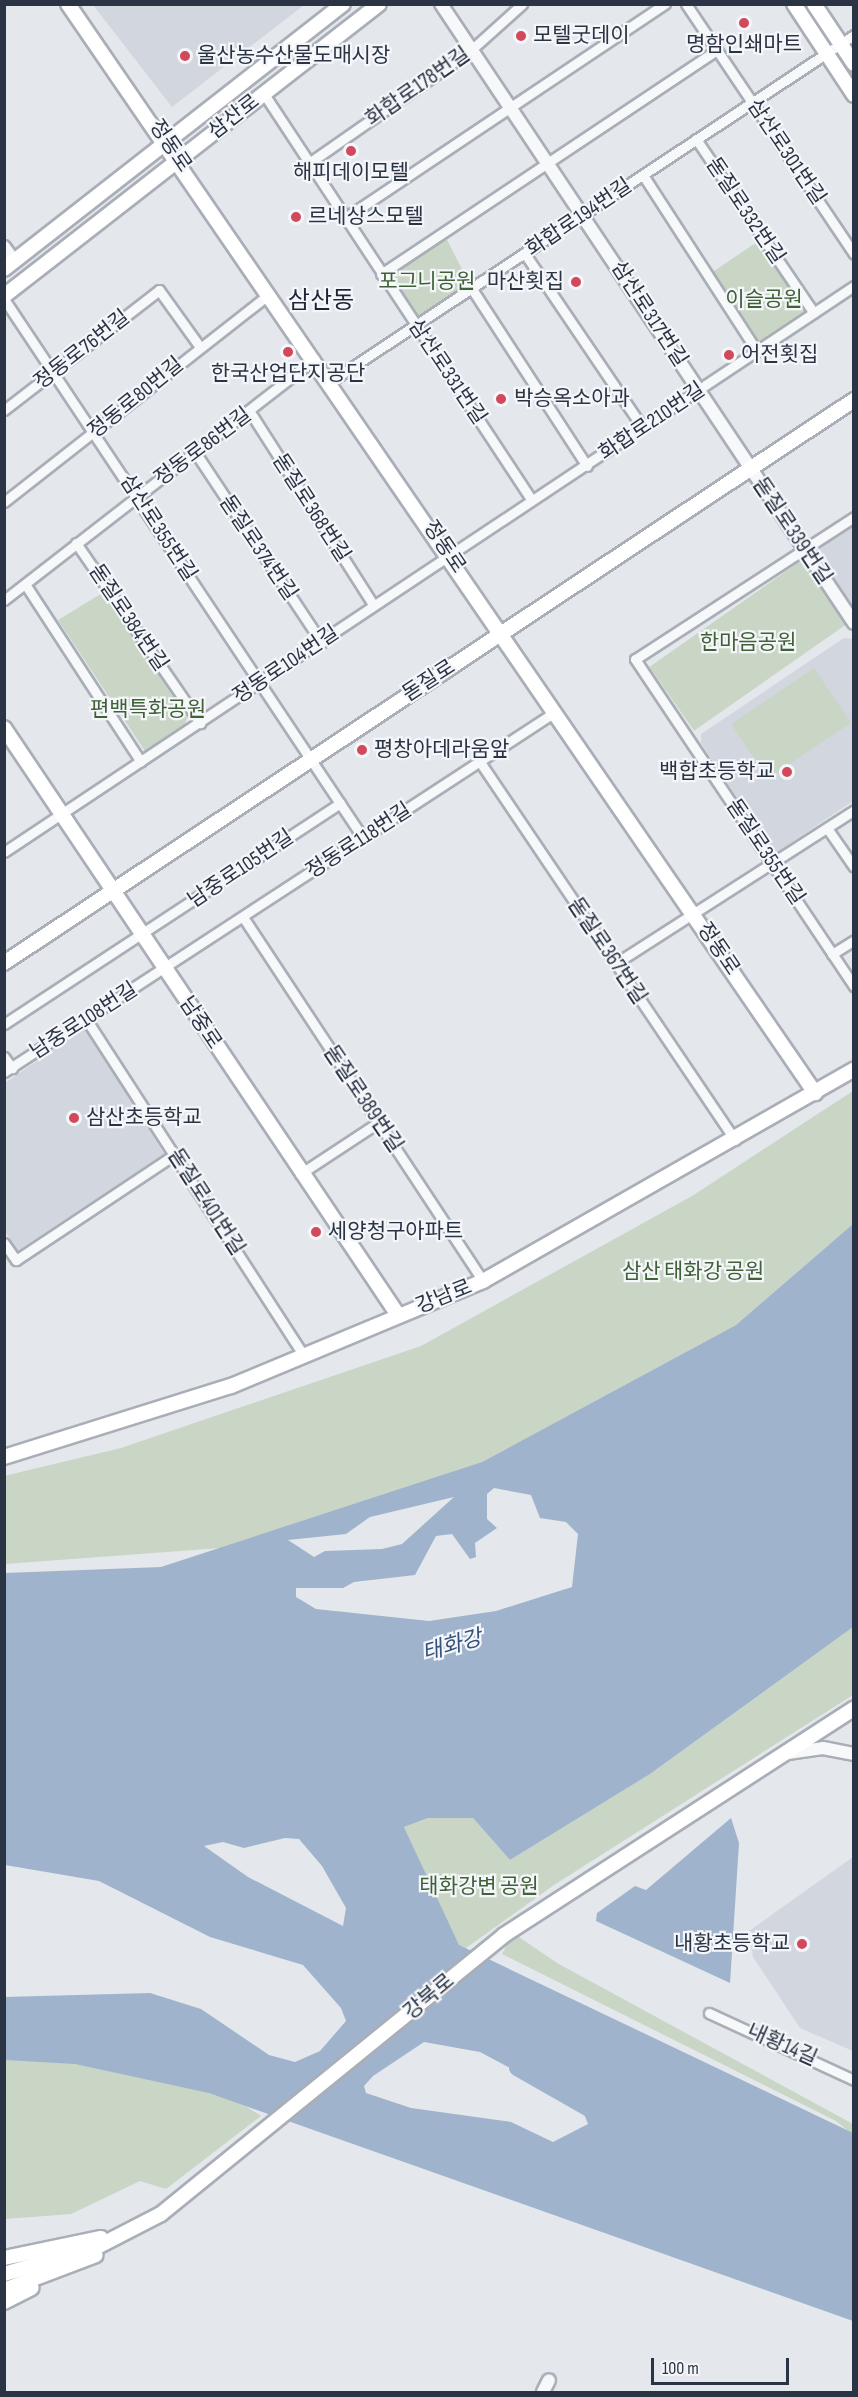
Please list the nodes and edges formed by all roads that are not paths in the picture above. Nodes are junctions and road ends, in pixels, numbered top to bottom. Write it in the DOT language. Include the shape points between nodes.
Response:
graph roads {
  1 [pos="68,4"];
  2 [pos="343,4"];
  3 [pos="379,4"];
  4 [pos="441,4"];
  5 [pos="522,4"];
  6 [pos="665,4"];
  7 [pos="686,4"];
  8 [pos="794,4"];
  9 [pos="814,4"];
  10 [pos="854,35"];
  11 [pos="840,44"];
  12 [pos="471,50"];
  13 [pos="717,50"];
  14 [pos="826,54"];
  15 [pos="854,64"];
  16 [pos="264,94"];
  17 [pos="854,95"];
  18 [pos="753,102"];
  19 [pos="512,107"];
  20 [pos="696,140"];
  21 [pos="167,142"];
  22 [pos="179,160"];
  23 [pos="548,160"];
  24 [pos="309,163"];
  25 [pos="643,175"];
  26 [pos="584,214"];
  27 [pos="345,218"];
  28 [pos="4,247"];
  29 [pos="854,254"];
  30 [pos="525,255"];
  31 [pos="9,265"];
  32 [pos="381,274"];
  33 [pos="854,286"];
  34 [pos="472,290"];
  35 [pos="269,294"];
  36 [pos="4,297"];
  37 [pos="814,313"];
  38 [pos="418,328"];
  39 [pos="200,346"];
  40 [pos="757,351"];
  41 [pos="315,359"];
  42 [pos="52,373"];
  43 [pos="331,381"];
  44 [pos="699,390"];
  45 [pos="854,400"];
  46 [pos="4,410"];
  47 [pos="250,412"];
  48 [pos="643,428"];
  49 [pos="95,430"];
  50 [pos="195,452"];
  51 [pos="587,466"];
  52 [pos="751,468"];
  53 [pos="137,497"];
  54 [pos="531,498"];
  55 [pos="4,502"];
  56 [pos="854,517"];
  57 [pos="76,543"];
  58 [pos="805,550"];
  59 [pos="448,554"];
  60 [pos="26,584"];
  61 [pos="4,600"];
  62 [pos="373,604"];
  63 [pos="854,623"];
  64 [pos="502,633"];
  65 [pos="322,643"];
  66 [pos="261,683"];
  67 [pos="555,712"];
  68 [pos="200,723"];
  69 [pos="4,728"];
  70 [pos="310,758"];
  71 [pos="141,762"];
  72 [pos="480,762"];
  73 [pos="340,803"];
  74 [pos="854,810"];
  75 [pos="62,814"];
  76 [pos="827,828"];
  77 [pos="363,838"];
  78 [pos="4,852"];
  79 [pos="772,863"];
  80 [pos="854,867"];
  81 [pos="111,890"];
  82 [pos="693,912"];
  83 [pos="243,917"];
  84 [pos="142,936"];
  85 [pos="854,940"];
  86 [pos="832,954"];
  87 [pos="4,963"];
  88 [pos="616,963"];
  89 [pos="164,969"];
  90 [pos="854,986"];
  91 [pos="86,1019"];
  92 [pos="4,1024"];
  93 [pos="4,1058"];
  94 [pos="8,1070"];
  95 [pos="854,1070"];
  96 [pos="815,1093"];
  97 [pos="379,1122"];
  98 [pos="735,1140"];
  99 [pos="174,1155"];
  100 [pos="300,1174"];
  101 [pos="4,1243"];
  102 [pos="483,1281"];
  103 [pos="398,1315"];
  104 [pos="304,1356"];
  105 [pos="4,1457"];
  106 [pos="854,1709"];
  107 [pos="854,1754"];
  108 [pos="778,1756"];
  109 [pos="708,2013"];
  110 [pos="854,2080"];
  111 [pos="143,2225"];
  112 [pos="4,2258"];
  113 [pos="63,2272"];
  114 [pos="4,2274"];
  115 [pos="4,2289"];
  116 [pos="4,2302"];
  117 [pos="549,2380"];
  118 [pos="543,2392"];
  1 -- 21 [label="main road, 정동로"];
  2 -- 21 [label="main road, 삼산로"];
  3 -- 16 [label="main road, 삼산로"];
  4 -- 12 [label="street, 삼산로317번길"];
  5 -- 12 [label="street, 화합로178번길"];
  6 -- 19 [label="street"];
  7 -- 13 [label="street, 삼산로301번길"];
  8 -- 14 [label="main road"];
  9 -- 11 [label="main road"];
  10 -- 11 [label="street, 화합로194번길"];
  11 -- 14 [label="street, 화합로194번길"];
  11 -- 15 [label="main road"];
  12 -- 19 [label="street, 삼산로317번길"];
  12 -- 24 [label="street, 화합로178번길"];
  13 -- 18 [label="street, 삼산로301번길"];
  13 -- 23 [label="street"];
  14 -- 17 [label="main road"];
  14 -- 18 [label="street, 화합로194번길"];
  16 -- 22 [label="main road, 삼산로"];
  16 -- 24 [label="street, 삼산로331번길"];
  18 -- 20 [label="street, 화합로194번길"];
  18 -- 29 [label="street, 삼산로301번길"];
  19 -- 23 [label="street, 삼산로317번길"];
  19 -- 27 [label="street"];
  20 -- 25 [label="street, 화합로194번길"];
  20 -- 37 [label="street, 돋질로332번길"];
  21 -- 22 [label="main road, 정동로"];
  21 -- 31 [label="main road, 삼산로"];
  22 -- 35 [label="main road, 정동로"];
  22 -- 36 [label="main road, 삼산로"];
  23 -- 26 [label="street, 삼산로317번길"];
  23 -- 32 [label="street"];
  24 -- 27 [label="street, 삼산로331번길"];
  25 -- 26 [label="street, 화합로194번길"];
  25 -- 40 [label="street"];
  26 -- 30 [label="street, 화합로194번길"];
  26 -- 44 [label="street, 삼산로317번길"];
  27 -- 32 [label="street, 삼산로331번길"];
  28 -- 31 [label="street"];
  30 -- 34 [label="street, 화합로194번길"];
  30 -- 48 [label="street"];
  32 -- 38 [label="street, 삼산로331번길"];
  33 -- 37 [label="street, 화합로210번길"];
  34 -- 38 [label="street, 화합로194번길"];
  34 -- 51 [label="street"];
  35 -- 39 [label="street, 정동로80번길"];
  35 -- 41 [label="main road, 정동로"];
  36 -- 42 [label="street, 삼산로355번길"];
  37 -- 40 [label="street, 화합로210번길"];
  38 -- 43 [label="street, 화합로194번길"];
  38 -- 54 [label="street, 삼산로331번길"];
  39 -- 42 [label="street, 정동로76번길" via="159,290"];
  39 -- 49 [label="street, 정동로80번길"];
  40 -- 44 [label="street, 화합로210번길"];
  41 -- 43 [label="main road, 정동로"];
  41 -- 47 [label="street, 정동로86번길"];
  42 -- 46 [label="street, 정동로76번길"];
  42 -- 49 [label="street, 삼산로355번길"];
  43 -- 59 [label="main road, 정동로"];
  44 -- 48 [label="street, 화합로210번길"];
  44 -- 52 [label="street, 삼산로317번길"];
  45 -- 52 [label="main road, 돋질로"];
  47 -- 50 [label="street, 정동로86번길"];
  47 -- 62 [label="street, 돋질로368번길"];
  48 -- 51 [label="street, 화합로210번길"];
  49 -- 53 [label="street, 삼산로355번길"];
  49 -- 55 [label="street, 정동로80번길"];
  50 -- 53 [label="street, 정동로86번길"];
  50 -- 65 [label="street, 돋질로374번길"];
  51 -- 54 [label="street, 화합로210번길"];
  52 -- 58 [label="street, 돋질로339번길"];
  52 -- 64 [label="main road, 돋질로"];
  53 -- 57 [label="street, 정동로86번길"];
  53 -- 66 [label="street, 삼산로355번길"];
  54 -- 59 [label="street, 화합로210번길"];
  56 -- 58 [label="street"];
  57 -- 60 [label="street, 정동로86번길"];
  57 -- 68 [label="street, 돋질로384번길"];
  58 -- 63 [label="street, 돋질로339번길"];
  58 -- 79 [label="street, 돋질로355번길" via="635,659"];
  59 -- 62 [label="street, 정동로104번길"];
  59 -- 64 [label="main road, 정동로"];
  60 -- 61 [label="street, 정동로86번길"];
  60 -- 71 [label="street"];
  62 -- 65 [label="street, 정동로104번길"];
  64 -- 67 [label="main road, 정동로"];
  64 -- 70 [label="main road, 돋질로"];
  65 -- 66 [label="street, 정동로104번길"];
  66 -- 68 [label="street, 정동로104번길"];
  66 -- 70 [label="street, 삼산로355번길"];
  67 -- 72 [label="street, 정동로118번길"];
  67 -- 82 [label="main road, 정동로"];
  68 -- 71 [label="street, 정동로104번길"];
  69 -- 75 [label="main road, 남중로"];
  70 -- 73 [label="street, 삼산로355번길"];
  70 -- 81 [label="main road, 돋질로"];
  71 -- 75 [label="street, 정동로104번길"];
  72 -- 77 [label="street, 정동로118번길"];
  72 -- 88 [label="street, 돋질로367번길"];
  73 -- 77 [label="street, 삼산로355번길"];
  73 -- 84 [label="street, 남중로105번길"];
  74 -- 76 [label="street"];
  75 -- 78 [label="street, 정동로104번길"];
  75 -- 81 [label="main road, 남중로"];
  76 -- 79 [label="street"];
  76 -- 80 [label="street"];
  77 -- 83 [label="street, 정동로118번길"];
  79 -- 82 [label="street"];
  79 -- 86 [label="street, 돋질로355번길"];
  81 -- 84 [label="main road, 남중로"];
  81 -- 87 [label="main road, 돋질로"];
  82 -- 88 [label="street"];
  82 -- 96 [label="main road, 정동로"];
  83 -- 89 [label="street, 정동로118번길"];
  83 -- 97 [label="street, 돋질로389번길"];
  84 -- 89 [label="main road, 남중로"];
  84 -- 92 [label="street, 남중로105번길"];
  85 -- 86 [label="street"];
  86 -- 90 [label="street, 돋질로355번길"];
  88 -- 98 [label="street, 돋질로367번길"];
  89 -- 91 [label="street, 남중로108번길"];
  89 -- 100 [label="main road, 남중로"];
  91 -- 94 [label="street, 남중로108번길"];
  91 -- 99 [label="street, 돋질로401번길"];
  93 -- 94 [label="street"];
  95 -- 96 [label="main road, 강남로"];
  96 -- 98 [label="main road, 강남로"];
  97 -- 100 [label="street"];
  97 -- 102 [label="street, 돋질로389번길"];
  98 -- 102 [label="main road, 강남로"];
  99 -- 101 [label="street" via="16,1260"];
  99 -- 104 [label="street, 돋질로401번길"];
  100 -- 103 [label="main road, 남중로"];
  102 -- 103 [label="main road, 강남로"];
  103 -- 104 [label="main road, 강남로"];
  104 -- 105 [label="main road, 강남로" via="231,1386"];
  106 -- 108 [label="main road, 강북로"];
  107 -- 108 [label="street" via="823,1748"];
  108 -- 111 [label="main road, 강북로" via="504,1935"];
  109 -- 110 [label="street, 내황14길"];
  111 -- 112 [label="main road"];
  111 -- 113 [label="main road"];
  111 -- 114 [label="main road, 강북로" via="63,2260"];
  113 -- 115 [label="main road"];
  113 -- 116 [label="main road"];
  117 -- 118 [label="street"];
}
